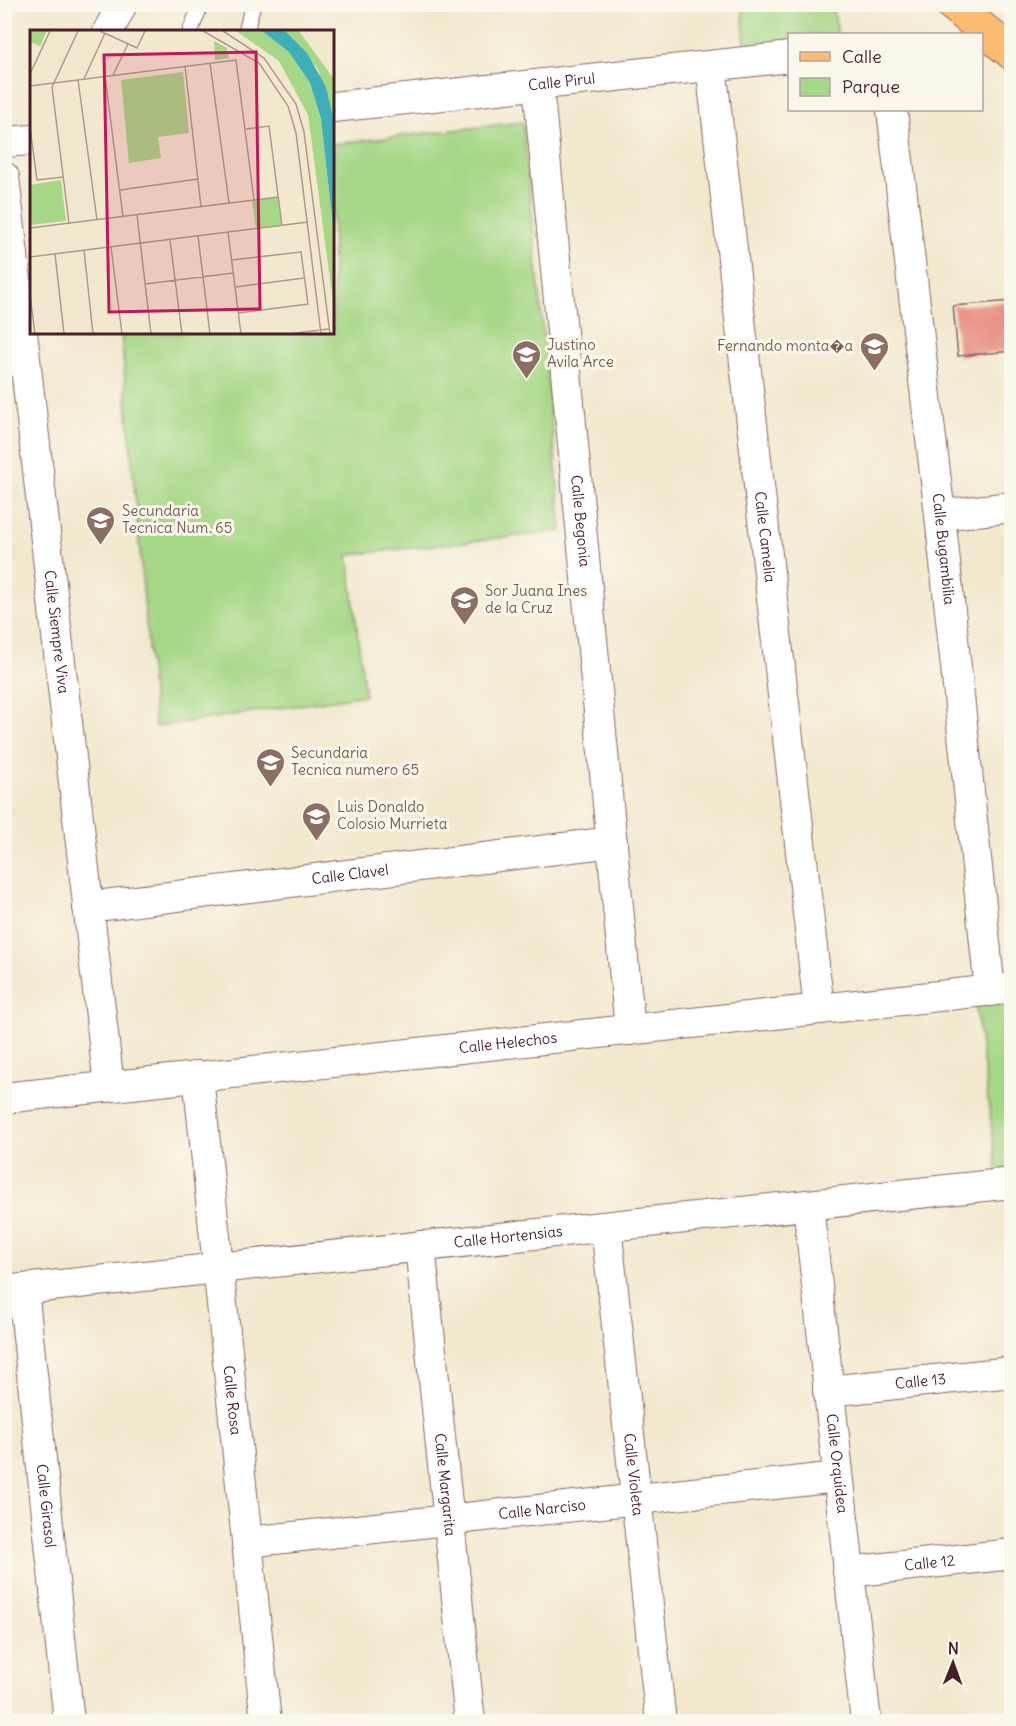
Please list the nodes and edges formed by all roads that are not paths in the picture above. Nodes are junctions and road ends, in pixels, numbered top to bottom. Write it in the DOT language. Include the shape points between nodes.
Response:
graph roads {
  1 [pos="122,4"];
  2 [pos="201,4"];
  3 [pos="253,4"];
  4 [pos="952,4"];
  5 [pos="109,30"];
  6 [pos="191,30"];
  7 [pos="246,30"];
  8 [pos="1011,53"];
  9 [pos="788,57"];
  10 [pos="711,66"];
  11 [pos="538,85"];
  12 [pos="334,107"];
  13 [pos="892,111"];
  14 [pos="30,140"];
  15 [pos="4,142"];
  16 [pos="4,177"];
  17 [pos="1011,507"];
  18 [pos="940,514"];
  19 [pos="612,842"];
  20 [pos="88,907"];
  21 [pos="1001,990"];
  22 [pos="819,1009"];
  23 [pos="630,1030"];
  24 [pos="198,1076"];
  25 [pos="109,1086"];
  26 [pos="4,1098"];
  27 [pos="1011,1183"];
  28 [pos="808,1205"];
  29 [pos="606,1227"];
  30 [pos="420,1246"];
  31 [pos="219,1268"];
  32 [pos="14,1290"];
  33 [pos="1011,1372"];
  34 [pos="828,1391"];
  35 [pos="838,1477"];
  36 [pos="636,1499"];
  37 [pos="449,1520"];
  38 [pos="247,1542"];
  39 [pos="1011,1554"];
  40 [pos="848,1572"];
  41 [pos="69,1722"];
  42 [pos="266,1722"];
  43 [pos="470,1722"];
  44 [pos="661,1722"];
  45 [pos="866,1722"];
  1 -- 5 [label="street"];
  2 -- 6 [label="lane"];
  3 -- 7 [label="lane"];
  4 -- 8 [label="main road"];
  9 -- 10 [label="street, Calle Pirul"];
  10 -- 11 [label="street, Calle Pirul"];
  10 -- 22 [label="street, Calle Camelia"];
  11 -- 12 [label="street, Calle Pirul"];
  11 -- 19 [label="street, Calle Begonia"];
  13 -- 18 [label="street, Calle Bugambilia"];
  14 -- 15 [label="street"];
  16 -- 20 [label="street, Calle Siempre Viva"];
  17 -- 18 [label="street"];
  18 -- 21 [label="street, Calle Bugambilia"];
  19 -- 20 [label="street, Calle Clavel"];
  19 -- 23 [label="street, Calle Begonia"];
  20 -- 25 [label="street, Calle Siempre Viva"];
  21 -- 22 [label="street, Calle Helechos"];
  22 -- 23 [label="street, Calle Helechos"];
  23 -- 24 [label="street, Calle Helechos"];
  24 -- 25 [label="street, Calle Helechos"];
  24 -- 31 [label="street, Calle Rosa"];
  25 -- 26 [label="street, Calle Helechos"];
  27 -- 28 [label="street, Calle Hortensias"];
  28 -- 29 [label="street, Calle Hortensias"];
  28 -- 34 [label="street, Calle Orquídea"];
  29 -- 30 [label="street, Calle Hortensias"];
  29 -- 36 [label="street, Calle Violeta"];
  30 -- 31 [label="street, Calle Hortensias"];
  30 -- 37 [label="street, Calle Margarita"];
  31 -- 32 [label="street, Calle Hortensias"];
  31 -- 38 [label="street, Calle Rosa"];
  32 -- 41 [label="street, Calle Girasol"];
  33 -- 34 [label="street, Calle 13"];
  34 -- 35 [label="street, Calle Orquídea"];
  35 -- 36 [label="street, Calle Narciso"];
  35 -- 40 [label="street, Calle Orquídea"];
  36 -- 37 [label="street, Calle Narciso"];
  36 -- 44 [label="street, Calle Violeta"];
  37 -- 38 [label="street, Calle Narciso"];
  37 -- 43 [label="street, Calle Margarita"];
  38 -- 42 [label="street, Calle Rosa"];
  39 -- 40 [label="street, Calle 12"];
  40 -- 45 [label="street, Calle Orquídea"];
}
